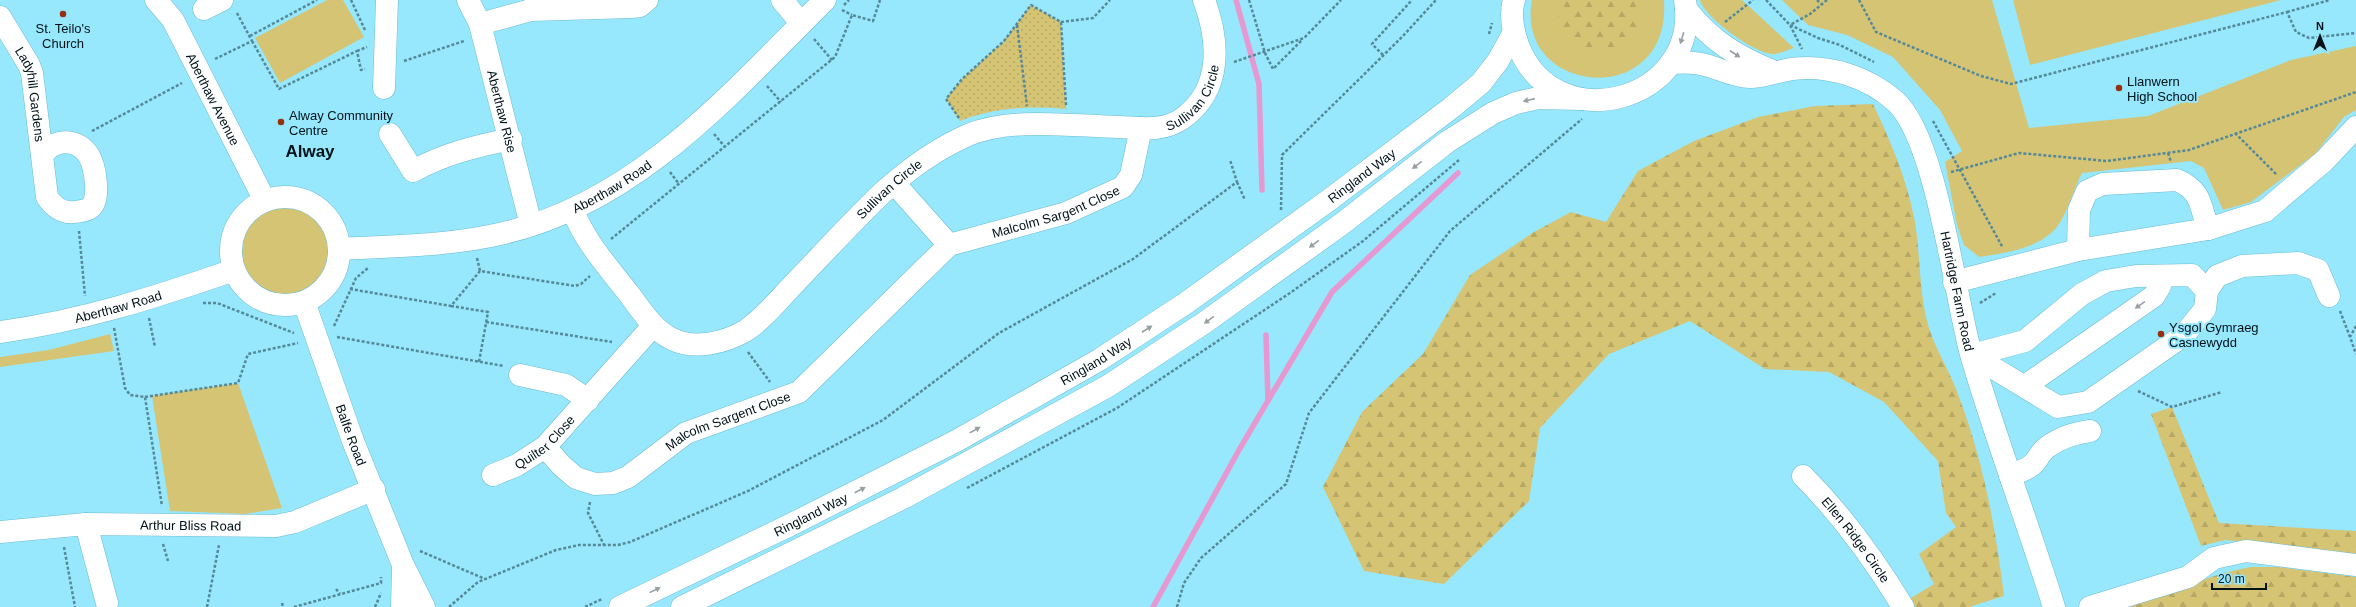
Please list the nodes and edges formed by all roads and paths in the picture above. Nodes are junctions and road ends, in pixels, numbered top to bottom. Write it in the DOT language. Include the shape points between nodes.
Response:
graph roads {
  1 [pos="156,0"];
  2 [pos="317,0"];
  3 [pos="351,0"];
  4 [pos="387,0"];
  5 [pos="468,0"];
  6 [pos="647,0"];
  7 [pos="782,0"];
  8 [pos="880,0"];
  9 [pos="1110,0"];
  10 [pos="1204,0"];
  11 [pos="1249,0"];
  12 [pos="1341,0"];
  13 [pos="1412,0"];
  14 [pos="1436,0"];
  15 [pos="1514,0"];
  16 [pos="1766,0"];
  17 [pos="1817,0"];
  18 [pos="1859,0"];
  19 [pos="2330,0"];
  20 [pos="1821,4"];
  21 [pos="220,5"];
  22 [pos="832,5"];
  23 [pos="1685,5"];
  24 [pos="2288,12"];
  25 [pos="852,15"];
  26 [pos="0,17"];
  27 [pos="1493,20"];
  28 [pos="1060,22"];
  29 [pos="1017,25"];
  30 [pos="482,29"];
  31 [pos="807,30"];
  32 [pos="366,32"];
  33 [pos="1514,32"];
  34 [pos="2356,33"];
  35 [pos="250,36"];
  36 [pos="1304,38"];
  37 [pos="1487,40"];
  38 [pos="252,41"];
  39 [pos="372,44"];
  40 [pos="357,51"];
  41 [pos="1265,53"];
  42 [pos="1383,55"];
  43 [pos="832,60"];
  44 [pos="1242,60"];
  45 [pos="1671,64"];
  46 [pos="198,68"];
  47 [pos="1812,68"];
  48 [pos="1776,72"];
  49 [pos="384,78"];
  50 [pos="764,82"];
  51 [pos="182,84"];
  52 [pos="2356,92"];
  53 [pos="1581,99"];
  54 [pos="1606,101"];
  55 [pos="781,102"];
  56 [pos="960,121"];
  57 [pos="1029,125"];
  58 [pos="1067,126"];
  59 [pos="2356,127"];
  60 [pos="1141,128"];
  61 [pos="2235,133"];
  62 [pos="390,134"];
  63 [pos="714,134"];
  64 [pos="511,139"];
  65 [pos="65,141"];
  66 [pos="725,147"];
  67 [pos="43,154"];
  68 [pos="1230,160"];
  69 [pos="669,172"];
  70 [pos="1931,177"];
  71 [pos="894,182"];
  72 [pos="1237,182"];
  73 [pos="679,184"];
  74 [pos="2291,190"];
  75 [pos="1245,200"];
  76 [pos="265,201"];
  77 [pos="573,210"];
  78 [pos="1281,211"];
  79 [pos="78,212"];
  80 [pos="531,225"];
  81 [pos="2208,229"];
  82 [pos="949,245"];
  83 [pos="339,248"];
  84 [pos="2078,250"];
  85 [pos="484,256"];
  86 [pos="601,257"];
  87 [pos="471,258"];
  88 [pos="477,258"];
  89 [pos="371,268"];
  90 [pos="234,270"];
  91 [pos="480,271"];
  92 [pos="2156,276"];
  93 [pos="1954,282"];
  94 [pos="350,289"];
  95 [pos="2208,291"];
  96 [pos="2329,296"];
  97 [pos="304,302"];
  98 [pos="200,304"];
  99 [pos="451,306"];
  100 [pos="148,315"];
  101 [pos="87,316"];
  102 [pos="486,322"];
  103 [pos="114,324"];
  104 [pos="653,326"];
  105 [pos="2356,326"];
  106 [pos="0,332"];
  107 [pos="736,336"];
  108 [pos="2350,337"];
  109 [pos="608,341"];
  110 [pos="300,342"];
  111 [pos="155,347"];
  112 [pos="302,349"];
  113 [pos="2356,354"];
  114 [pos="1972,355"];
  115 [pos="479,362"];
  116 [pos="513,371"];
  117 [pos="2118,382"];
  118 [pos="2025,386"];
  119 [pos="2222,392"];
  120 [pos="145,398"];
  121 [pos="782,399"];
  122 [pos="588,400"];
  123 [pos="2090,431"];
  124 [pos="545,447"];
  125 [pos="494,475"];
  126 [pos="2010,475"];
  127 [pos="1803,476"];
  128 [pos="595,484"];
  129 [pos="374,489"];
  130 [pos="86,524"];
  131 [pos="165,524"];
  132 [pos="222,526"];
  133 [pos="60,527"];
  134 [pos="0,532"];
  135 [pos="392,540"];
  136 [pos="604,545"];
  137 [pos="403,565"];
  138 [pos="2356,565"];
  139 [pos="486,579"];
  140 [pos="383,585"];
  141 [pos="336,589"];
  142 [pos="381,592"];
  143 [pos="340,594"];
  144 [pos="612,602"];
  145 [pos="107,603"];
  146 [pos="282,603"];
  147 [pos="684,606"];
  148 [pos="75,607"];
  149 [pos="207,607"];
  150 [pos="284,607"];
  151 [pos="294,607"];
  152 [pos="375,607"];
  153 [pos="402,607"];
  154 [pos="424,607"];
  155 [pos="449,607"];
  156 [pos="585,607"];
  157 [pos="1177,607"];
  158 [pos="1903,607"];
  159 [pos="2054,607"];
  160 [pos="2090,607"];
  1 -- 46 [label="street, Aberthaw Avenue" via="172,20"];
  2 -- 35 [label="path"];
  3 -- 32 [label="path"];
  4 -- 49 [label="street"];
  5 -- 30 [label="street, Aberthaw Rise"];
  6 -- 30 [label="street" via="640,6 631,7 531,10"];
  7 -- 31 [label="street"];
  8 -- 25 [label="path" via="873,21"];
  9 -- 28 [label="path" via="1093,18"];
  10 -- 60 [label="street, Sullivan Circle" via="1215,32 1216,46 1209,84 1185,117 1164,126"];
  11 -- 41 [label="path"];
  12 -- 36 [label="path"];
  13 -- 42 [label="path" via="1372,44"];
  14 -- 42 [label="path"];
  15 -- 33 [label="street, Ringland Way"];
  16 -- 47 [label="path" via="1790,25"];
  17 -- 20 [label="path"];
  18 -- 24 [label="path" via="1876,32 1974,73 2012,84"];
  19 -- 24 [label="path"];
  21 -- 35 [label="path"];
  22 -- 25 [label="path"];
  22 -- 31 [label="street, Aberthaw Road"];
  23 -- 45 [label="street, Ringland Way, one-way" via="1683,38"];
  23 -- 48 [label="street, Hartridge Farm Road, one-way" via="1700,27 1723,46 1742,58"];
  24 -- 34 [label="path" via="2296,32 2309,38"];
  25 -- 43 [label="path" via="838,54"];
  26 -- 67 [label="street, Ladyhill Gardens" via="29,65"];
  27 -- 37 [label="path"];
  28 -- 29 [label="path" via="1031,5"];
  28 -- 58 [label="path"];
  29 -- 56 [label="path" via="1004,41 962,78 946,99"];
  29 -- 57 [label="path"];
  30 -- 49 [label="path"];
  30 -- 64 [label="street, Aberthaw Rise"];
  31 -- 43 [label="path"];
  31 -- 77 [label="street, Aberthaw Road" via="665,152 624,182"];
  33 -- 53 [label="street, Ringland Way" via="1522,55 1537,76 1558,91"];
  144 -- 33 [label="street, Ringland Way, one-way" via="788,526 958,440 1099,360 1204,290 1451,108 1481,83 1498,61"];
  35 -- 38 [label="path"];
  36 -- 41 [label="path"];
  36 -- 41 [label="path" via="1273,69"];
  38 -- 40 [label="path" via="279,89"];
  38 -- 46 [label="path"];
  39 -- 40 [label="path"];
  40 -- 49 [label="path" via="360,70"];
  41 -- 44 [label="path"];
  42 -- 78 [label="path" via="1282,154"];
  43 -- 55 [label="path"];
  45 -- 48 [label="street, Hartridge Farm Road" via="1683,62 1707,65 1750,77"];
  45 -- 54 [label="street, Ringland Way" via="1653,82 1637,92"];
  46 -- 76 [label="street, Aberthaw Avenue"];
  47 -- 48 [label="street, Hartridge Farm Road"];
  47 -- 70 [label="street, Hartridge Farm Road" via="1842,72 1875,85 1897,102 1915,130"];
  50 -- 55 [label="path"];
  51 -- 65 [label="path" via="94,131"];
  52 -- 61 [label="path"];
  53 -- 54 [label="street, Ringland Way"];
  53 -- 147 [label="street, Ringland Way, one-way" via="1538,98 1516,103 1493,113 1447,142 1343,223 1204,323 1108,386 903,498"];
  54 -- 157 [label="path" via="1450,231 1309,413 1286,484 1201,558 1184,583"];
  55 -- 66 [label="path"];
  57 -- 58 [label="street, Sullivan Circle"];
  57 -- 71 [label="street, Sullivan Circle" via="1003,126 970,135 926,157"];
  58 -- 60 [label="street, Sullivan Circle"];
  59 -- 74 [label="street" via="2324,161"];
  60 -- 82 [label="street, Malcolm Sargent Close" via="1131,175 1115,192 1066,213"];
  61 -- 70 [label="path" via="2189,150 2107,161 2019,153"];
  61 -- 74 [label="path"];
  62 -- 64 [label="street" via="412,171 461,150"];
  63 -- 66 [label="path"];
  64 -- 80 [label="street, Aberthaw Rise"];
  65 -- 67 [label="street" via="53,144"];
  65 -- 79 [label="street" via="74,143 88,154 95,178 94,204"];
  66 -- 73 [label="path"];
  67 -- 79 [label="street" via="47,197 53,206 62,211"];
  68 -- 72 [label="path"];
  69 -- 73 [label="path"];
  70 -- 93 [label="street, Hartridge Farm Road"];
  71 -- 82 [label="street"];
  71 -- 107 [label="street, Sullivan Circle" via="765,314"];
  72 -- 75 [label="path"];
  72 -- 136 [label="path" via="1133,259 999,333 883,420 748,491 630,542"];
  73 -- 86 [label="path"];
  74 -- 81 [label="street" via="2265,211"];
  76 -- 83 [label="street" via="288,197 312,204 334,226"];
  76 -- 90 [label="street" via="252,208 241,219 233,233 230,247"];
  77 -- 80 [label="street, Aberthaw Road"];
  77 -- 86 [label="street, Sullivan Circle" via="578,226"];
  79 -- 101 [label="path"];
  80 -- 83 [label="street, Aberthaw Road" via="472,239 417,245"];
  81 -- 84 [label="street"];
  81 -- 84 [label="street" via="2197,192 2177,180 2103,184 2087,191 2079,210"];
  82 -- 121 [label="street, Malcolm Sargent Close" via="807,386"];
  83 -- 97 [label="street" via="336,269 331,281 322,291"];
  84 -- 93 [label="street"];
  85 -- 88 [label="path"];
  86 -- 91 [label="path" via="581,284 575,286"];
  86 -- 104 [label="street, Sullivan Circle"];
  87 -- 88 [label="path"];
  88 -- 91 [label="path"];
  89 -- 94 [label="path" via="359,274"];
  90 -- 97 [label="street" via="245,290 257,299 285,306"];
  90 -- 100 [label="street, Aberthaw Road"];
  91 -- 99 [label="path"];
  92 -- 95 [label="street" via="2192,275"];
  92 -- 114 [label="street" via="2106,281 2082,294 2025,341"];
  92 -- 118 [label="street, one-way" via="2160,286 2154,296"];
  93 -- 114 [label="street, Hartridge Farm Road"];
  94 -- 99 [label="path"];
  94 -- 115 [label="path" via="335,322 334,337"];
  95 -- 96 [label="street" via="2217,276 2242,266 2298,263 2318,270"];
  95 -- 117 [label="street" via="2205,309 2184,335"];
  96 -- 108 [label="path" via="2340,312"];
  97 -- 129 [label="street, Balfe Road" via="353,441"];
  98 -- 110 [label="path" via="217,302 296,334"];
  99 -- 102 [label="path" via="488,312"];
  100 -- 103 [label="street, Aberthaw Road"];
  100 -- 111 [label="path"];
  101 -- 103 [label="street, Aberthaw Road"];
  101 -- 106 [label="street, Aberthaw Road"];
  102 -- 109 [label="path"];
  102 -- 115 [label="path"];
  103 -- 120 [label="path" via="125,388 130,395"];
  104 -- 107 [label="street, Sullivan Circle" via="672,340 696,345"];
  104 -- 122 [label="street, Quilter Close"];
  105 -- 108 [label="path"];
  107 -- 121 [label="path"];
  108 -- 113 [label="path"];
  110 -- 112 [label="path"];
  110 -- 120 [label="path" via="248,354 238,383"];
  114 -- 118 [label="street"];
  114 -- 126 [label="street, Hartridge Farm Road"];
  115 -- 116 [label="path"];
  116 -- 122 [label="street" via="566,385"];
  117 -- 118 [label="street" via="2088,402 2058,407"];
  117 -- 119 [label="path" via="2172,407"];
  120 -- 131 [label="path"];
  121 -- 128 [label="street, Malcolm Sargent Close" via="686,433 628,477 613,483"];
  122 -- 124 [label="street, Quilter Close"];
  123 -- 126 [label="street" via="2053,443 2038,455 2028,468"];
  124 -- 125 [label="street, Quilter Close" via="518,465"];
  124 -- 128 [label="street, Malcolm Sargent Close" via="576,478"];
  126 -- 159 [label="street, Hartridge Farm Road"];
  127 -- 158 [label="street, Ellen Ridge Circle" via="1851,528 1877,563"];
  128 -- 136 [label="path" via="588,513"];
  129 -- 132 [label="street, Arthur Bliss Road" via="295,522 276,526"];
  129 -- 135 [label="street, Balfe Road"];
  130 -- 131 [label="street, Arthur Bliss Road"];
  130 -- 133 [label="street, Arthur Bliss Road"];
  130 -- 145 [label="street"];
  131 -- 132 [label="street, Arthur Bliss Road"];
  132 -- 149 [label="path"];
  133 -- 134 [label="street, Arthur Bliss Road"];
  133 -- 148 [label="path"];
  135 -- 137 [label="street, Balfe Road"];
  135 -- 139 [label="path"];
  136 -- 139 [label="path" via="579,544 556,550"];
  137 -- 153 [label="street, Balfe Road"];
  137 -- 154 [label="street, Balfe Road"];
  138 -- 160 [label="street" via="2246,552 2214,558 2188,577"];
  139 -- 155 [label="path" via="478,582"];
  140 -- 143 [label="path" via="382,572 381,583"];
  141 -- 143 [label="path"];
  142 -- 152 [label="path"];
  143 -- 151 [label="path"];
  144 -- 156 [label="path"];
  146 -- 150 [label="path"];
}
